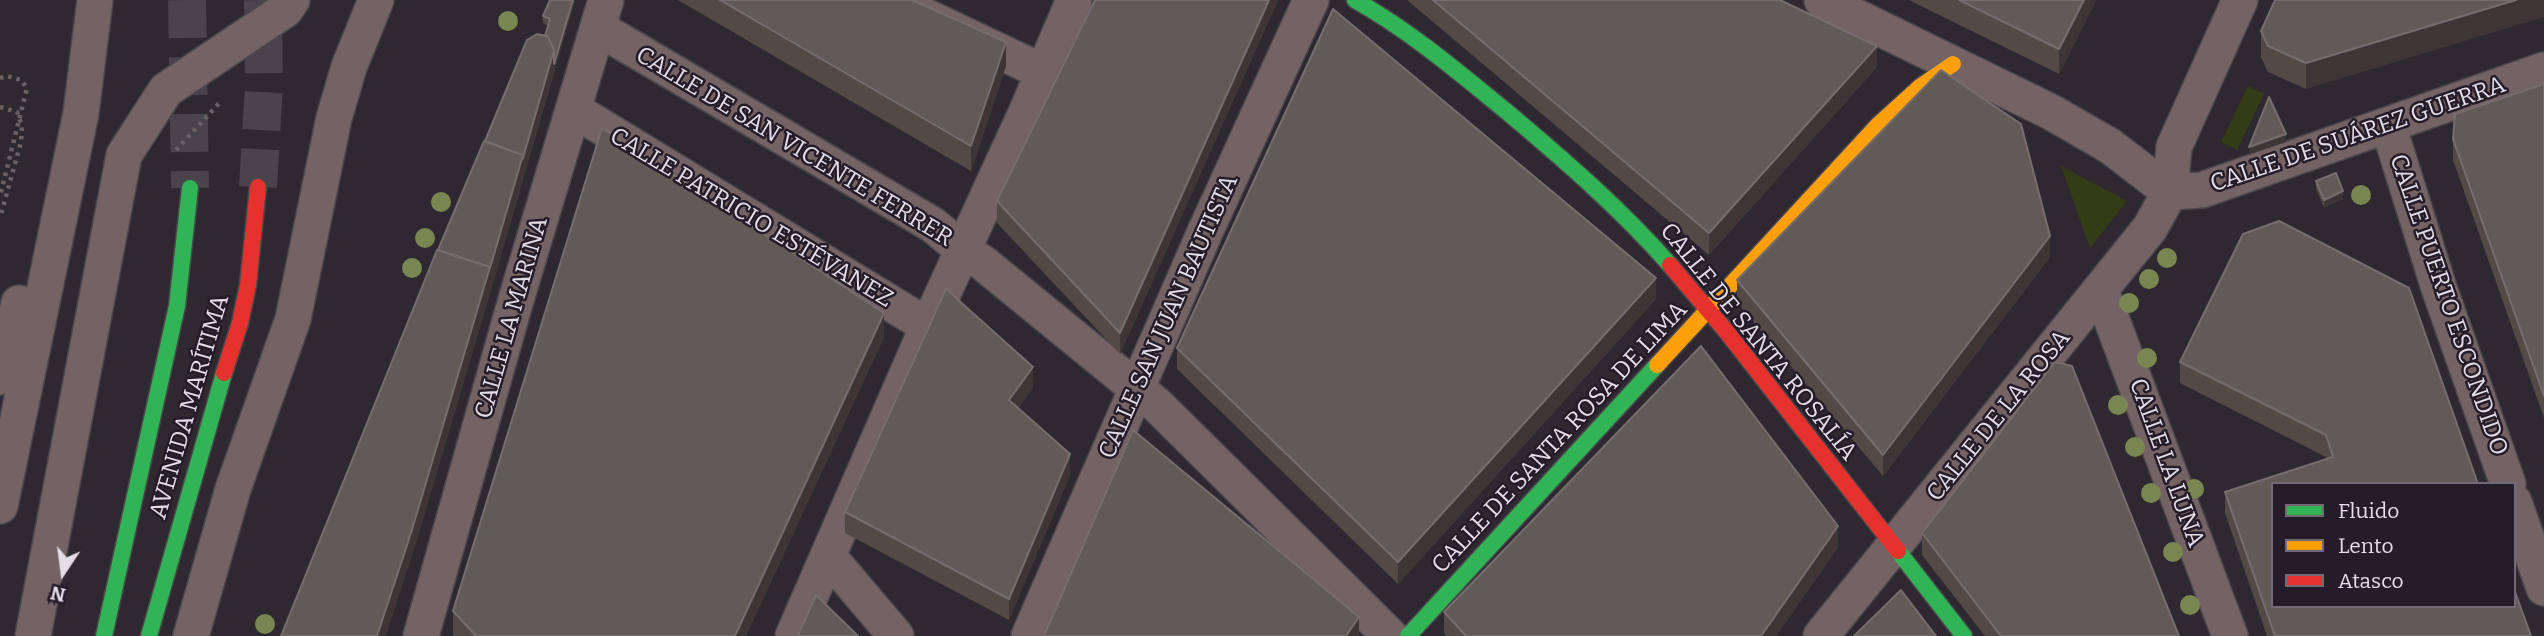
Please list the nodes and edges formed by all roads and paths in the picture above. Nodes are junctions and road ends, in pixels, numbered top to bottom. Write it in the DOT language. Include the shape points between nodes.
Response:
graph roads {
  1 [pos="74,0"];
  2 [pos="95,0"];
  3 [pos="292,0"];
  4 [pos="376,0"];
  5 [pos="891,0"];
  6 [pos="1074,0"];
  7 [pos="1311,0"];
  8 [pos="1356,0"];
  9 [pos="1822,0"];
  10 [pos="2240,0"];
  11 [pos="602,14"];
  12 [pos="1953,64"];
  13 [pos="2544,70"];
  14 [pos="1043,72"];
  15 [pos="0,78"];
  16 [pos="0,107"];
  17 [pos="574,110"];
  18 [pos="2388,125"];
  19 [pos="258,187"];
  20 [pos="190,188"];
  21 [pos="2170,192"];
  22 [pos="0,196"];
  23 [pos="0,218"];
  24 [pos="964,251"];
  25 [pos="2101,291"];
  26 [pos="1709,310"];
  27 [pos="928,326"];
  28 [pos="0,376"];
  29 [pos="1138,388"];
  30 [pos="2507,482"];
  31 [pos="0,506"];
  32 [pos="2516,508"];
  33 [pos="1894,544"];
  34 [pos="829,557"];
  35 [pos="2544,588"];
  36 [pos="33,636"];
  37 [pos="103,636"];
  38 [pos="149,636"];
  39 [pos="191,636"];
  40 [pos="421,636"];
  41 [pos="793,636"];
  42 [pos="896,636"];
  43 [pos="1029,636"];
  44 [pos="1390,636"];
  45 [pos="1408,636"];
  46 [pos="1821,636"];
  47 [pos="1964,636"];
  48 [pos="2230,636"];
  1 -- 28 [label="street" via="37,224"];
  2 -- 31 [label="street" via="81,113"];
  3 -- 36 [label="street" via="285,10 166,90 124,155"];
  4 -- 39 [label="street" via="334,118 293,319 233,489"];
  5 -- 14 [label="street"];
  6 -- 14 [label="street"];
  7 -- 29 [label="street, CALLE SAN JUAN BAUTISTA"];
  8 -- 26 [label="street, CALLE DE SANTA ROSALÍA" via="1445,62 1574,169"];
  9 -- 12 [label="street"];
  10 -- 21 [label="street" via="2175,147"];
  11 -- 17 [label="street, CALLE LA MARINA"];
  11 -- 24 [label="street, CALLE DE SAN VICENTE FERRER" via="933,225"];
  12 -- 21 [label="street" via="2110,146"];
  12 -- 26 [label="street, CALLE DE SANTA ROSA DE LIMA" via="1878,125"];
  13 -- 18 [label="street, CALLE DE SUÁREZ GUERRA"];
  14 -- 24 [label="street"];
  15 -- 22 [label="path" via="21,80 27,88"];
  16 -- 23 [label="path" via="17,111 22,126"];
  17 -- 27 [label="street, CALLE PATRICIO ESTÉVANEZ"];
  17 -- 40 [label="street, CALLE LA MARINA"];
  18 -- 21 [label="street, CALLE DE SUÁREZ GUERRA" via="2202,190"];
  18 -- 30 [label="street, CALLE PUERTO ESCONDIDO"];
  19 -- 38 [label="street, AVENIDA MARÍTIMA" via="240,323"];
  20 -- 37 [label="street, AVENIDA MARÍTIMA" via="177,306"];
  21 -- 25 [label="street, CALLE DE LA ROSA" via="2150,228"];
  24 -- 27 [label="street"];
  24 -- 29 [label="street, CALLE DE SAN VICENTE FERRER"];
  25 -- 33 [label="street, CALLE DE LA ROSA"];
  25 -- 48 [label="street, CALLE LA LUNA"];
  26 -- 33 [label="street, CALLE DE SANTA ROSALÍA"];
  26 -- 45 [label="street, CALLE DE SANTA ROSA DE LIMA"];
  27 -- 34 [label="street"];
  29 -- 43 [label="street, CALLE SAN JUAN BAUTISTA"];
  29 -- 44 [label="street, CALLE DE SAN VICENTE FERRER"];
  32 -- 35 [label="street"];
  33 -- 46 [label="street, CALLE DE LA ROSA"];
  33 -- 47 [label="street, CALLE DE SANTA ROSALÍA"];
  34 -- 41 [label="street"];
  34 -- 42 [label="street"];
}
